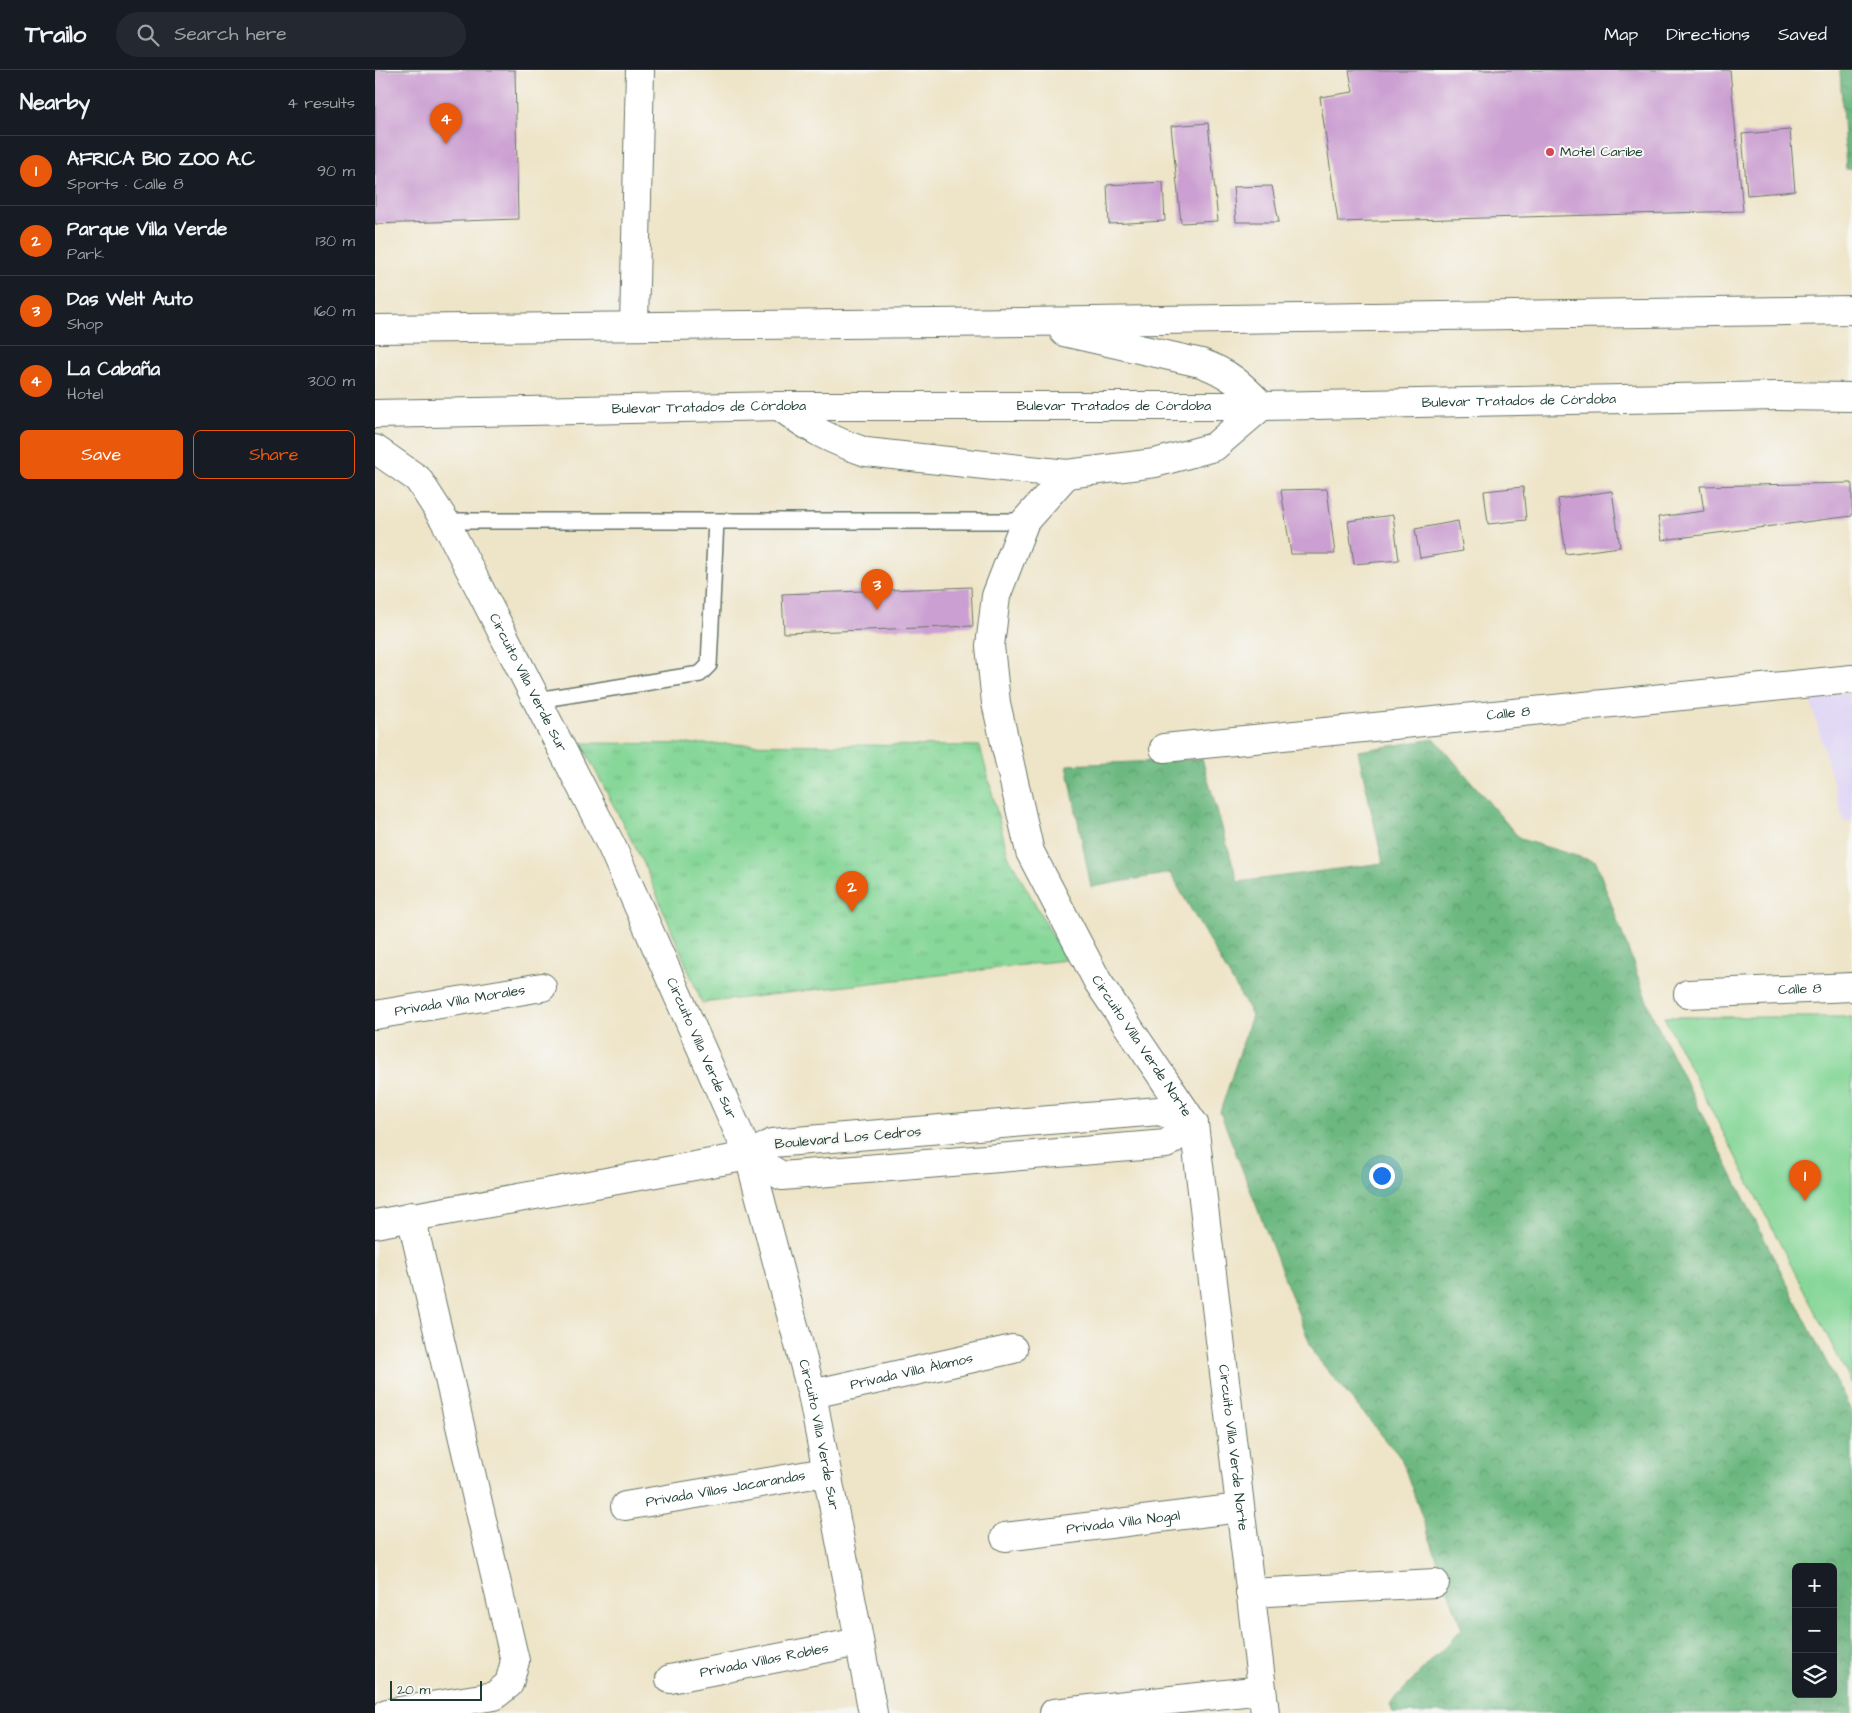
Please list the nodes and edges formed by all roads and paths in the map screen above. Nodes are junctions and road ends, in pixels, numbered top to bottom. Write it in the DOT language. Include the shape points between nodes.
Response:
graph roads {
  1 [pos="639,70"];
  2 [pos="1852,310"];
  3 [pos="1023,322"];
  4 [pos="634,326"];
  5 [pos="375,329"];
  6 [pos="1852,398"];
  7 [pos="779,406"];
  8 [pos="1262,406"];
  9 [pos="375,414"];
  10 [pos="375,449"];
  11 [pos="1067,474"];
  12 [pos="716,521"];
  13 [pos="1025,521"];
  14 [pos="445,522"];
  15 [pos="1852,679"];
  16 [pos="537,700"];
  17 [pos="1164,748"];
  18 [pos="1852,987"];
  19 [pos="542,988"];
  20 [pos="1688,994"];
  21 [pos="376,1011"];
  22 [pos="1195,1124"];
  23 [pos="749,1156"];
  24 [pos="411,1216"];
  25 [pos="375,1224"];
  26 [pos="1013,1348"];
  27 [pos="812,1394"];
  28 [pos="826,1472"];
  29 [pos="625,1506"];
  30 [pos="1240,1508"];
  31 [pos="1005,1537"];
  32 [pos="1435,1583"];
  33 [pos="1250,1593"];
  34 [pos="859,1642"];
  35 [pos="670,1679"];
  36 [pos="1263,1702"];
  37 [pos="387,1713"];
  38 [pos="873,1713"];
  39 [pos="1054,1713"];
  40 [pos="1058,1713"];
  1 -- 4 [label="street"];
  2 -- 3 [label="street"];
  3 -- 4 [label="street"];
  3 -- 8 [label="street" via="1222,370"];
  4 -- 5 [label="street"];
  6 -- 8 [label="street, Bulevar Tratados de Córdoba"];
  7 -- 8 [label="street, Bulevar Tratados de Córdoba"];
  7 -- 9 [label="street, Bulevar Tratados de Córdoba"];
  7 -- 11 [label="street" via="814,432 866,452"];
  8 -- 11 [label="street" via="1215,448 1155,463"];
  10 -- 14 [label="street, Circuito Villa Verde Sur" via="418,479"];
  11 -- 13 [label="street, Circuito Villa Verde Norte"];
  12 -- 13 [label="lane"];
  12 -- 14 [label="lane"];
  12 -- 16 [label="lane" via="709,665 700,674"];
  13 -- 22 [label="street, Circuito Villa Verde Norte" via="996,596 990,646 996,703 1030,852 1098,982"];
  14 -- 16 [label="street, Circuito Villa Verde Sur"];
  15 -- 17 [label="street, Calle 8"];
  16 -- 23 [label="street, Circuito Villa Verde Sur" via="612,847"];
  18 -- 20 [label="street, Calle 8"];
  19 -- 21 [label="street, Privada Villa Morales"];
  22 -- 23 [label="street, Boulevard Los Cedros" via="1159,1111 772,1143"];
  22 -- 30 [label="street, Circuito Villa Verde Norte"];
  23 -- 24 [label="street, Boulevard Los Cedros"];
  23 -- 27 [label="street, Circuito Villa Verde Sur"];
  24 -- 25 [label="street, Boulevard Los Cedros"];
  24 -- 37 [label="street" via="515,1660 509,1684 493,1696"];
  26 -- 27 [label="street, Privada Villa Álamos"];
  27 -- 28 [label="street, Circuito Villa Verde Sur"];
  28 -- 29 [label="street, Privada Villas Jacarandas"];
  28 -- 34 [label="street, Circuito Villa Verde Sur"];
  30 -- 31 [label="street, Privada Villa Nogal"];
  30 -- 33 [label="street, Circuito Villa Verde Norte"];
  32 -- 33 [label="street"];
  33 -- 36 [label="street, Circuito Villa Verde Norte"];
  34 -- 35 [label="street, Privada Villas Robles"];
  34 -- 38 [label="street, Circuito Villa Verde Sur"];
  36 -- 40 [label="street"];
  39 -- 40 [label="street"];
}
